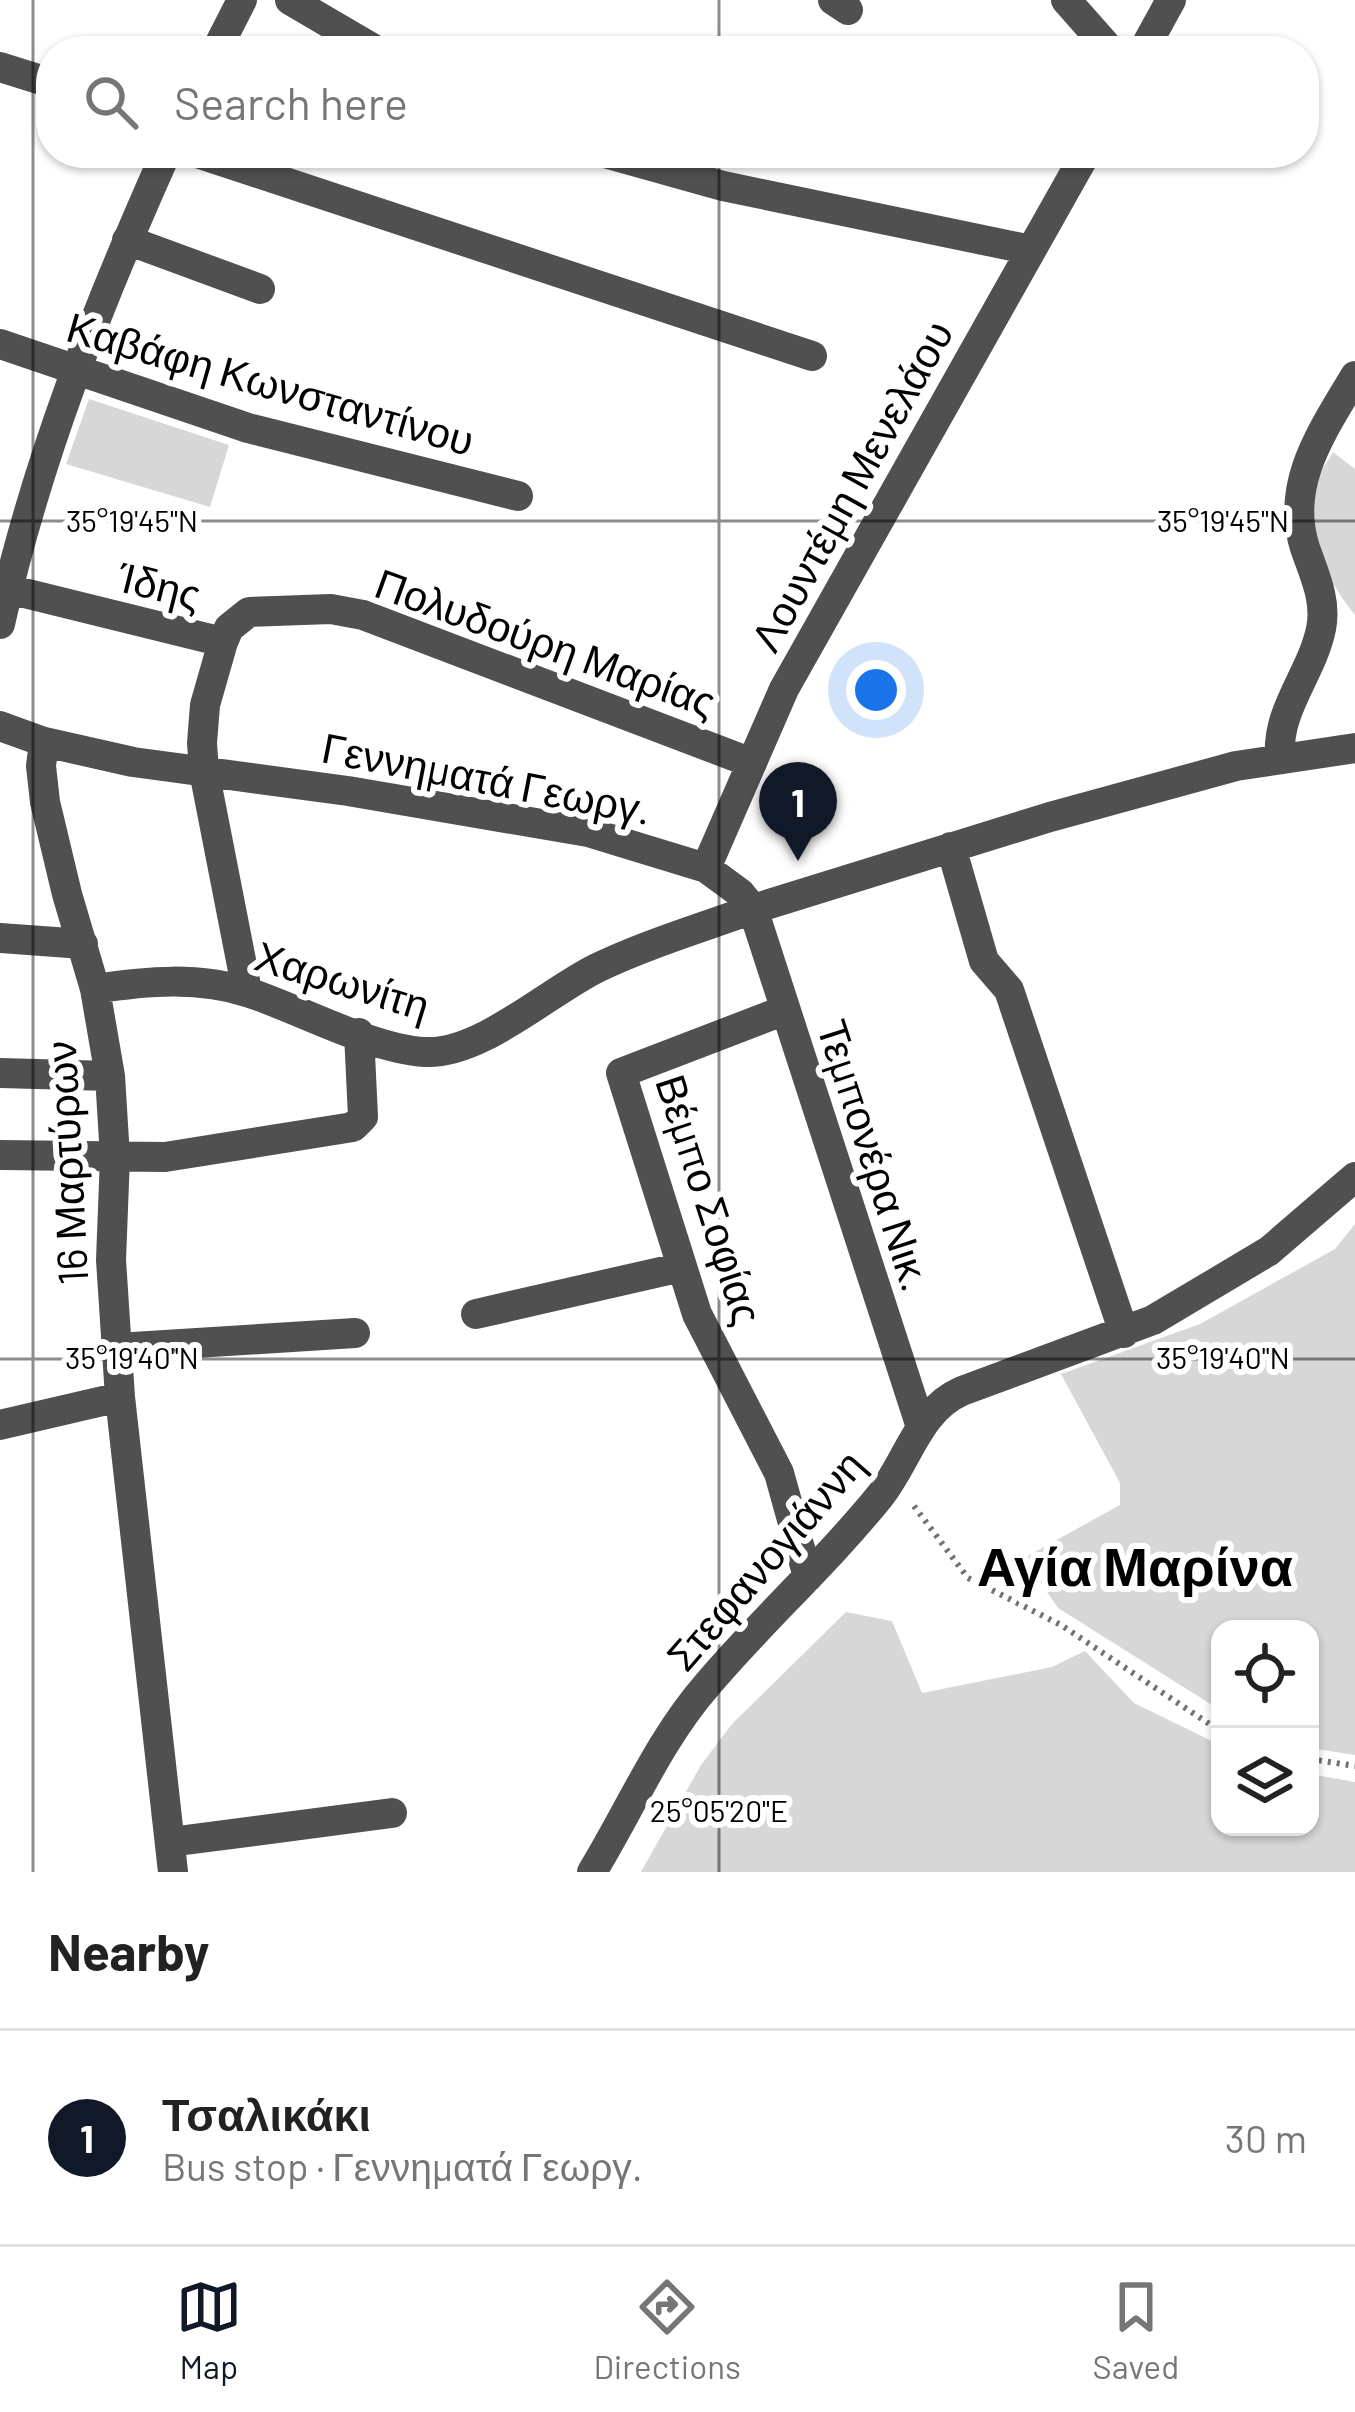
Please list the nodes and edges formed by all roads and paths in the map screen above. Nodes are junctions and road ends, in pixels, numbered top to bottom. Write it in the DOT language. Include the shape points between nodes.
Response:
graph roads {
  1 [pos="242,0"];
  2 [pos="290,0"];
  3 [pos="1066,0"];
  4 [pos="1171,0"];
  5 [pos="224,36"];
  6 [pos="351,36"];
  7 [pos="1098,36"];
  8 [pos="1151,36"];
  9 [pos="0,67"];
  10 [pos="36,78"];
  11 [pos="159,168"];
  12 [pos="242,168"];
  13 [pos="659,168"];
  14 [pos="1077,168"];
  15 [pos="128,240"];
  16 [pos="1031,250"];
  17 [pos="260,289"];
  18 [pos="0,344"];
  19 [pos="812,356"];
  20 [pos="77,370"];
  21 [pos="1355,376"];
  22 [pos="518,496"];
  23 [pos="13,508"];
  24 [pos="8,589"];
  25 [pos="0,624"];
  26 [pos="231,630"];
  27 [pos="0,726"];
  28 [pos="44,742"];
  29 [pos="1355,748"];
  30 [pos="1280,759"];
  31 [pos="752,763"];
  32 [pos="204,771"];
  33 [pos="951,847"];
  34 [pos="706,868"];
  35 [pos="752,909"];
  36 [pos="0,938"];
  37 [pos="83,944"];
  38 [pos="95,989"];
  39 [pos="247,992"];
  40 [pos="785,1010"];
  41 [pos="359,1033"];
  42 [pos="0,1073"];
  43 [pos="110,1076"];
  44 [pos="0,1155"];
  45 [pos="115,1157"];
  46 [pos="1355,1177"];
  47 [pos="682,1267"];
  48 [pos="476,1314"];
  49 [pos="355,1333"];
  50 [pos="1124,1333"];
  51 [pos="116,1348"];
  52 [pos="120,1397"];
  53 [pos="0,1425"];
  54 [pos="921,1427"];
  55 [pos="893,1479"];
  56 [pos="808,1577"];
  57 [pos="1216,1728"];
  58 [pos="1319,1761"];
  59 [pos="1355,1766"];
  60 [pos="392,1814"];
  61 [pos="171,1857"];
  62 [pos="592,1872"];
  1 -- 5 [label="street"];
  2 -- 6 [label="street"];
  3 -- 7 [label="street"];
  4 -- 8 [label="street"];
  9 -- 10 [label="street"];
  11 -- 15 [label="street"];
  12 -- 19 [label="street"];
  13 -- 16 [label="street"];
  14 -- 16 [label="street, Λουντέμη Μενελάου"];
  15 -- 17 [label="street"];
  15 -- 20 [label="street"];
  16 -- 31 [label="street, Λουντέμη Μενελάου" via="784,689"];
  18 -- 20 [label="street, Καβάφη Κωνσταντίνου"];
  20 -- 22 [label="street, Καβάφη Κωνσταντίνου" via="248,428"];
  20 -- 23 [label="street"];
  21 -- 30 [label="street" via="1301,483 1300,529 1323,622 1280,727"];
  23 -- 24 [label="street"];
  24 -- 25 [label="street"];
  24 -- 26 [label="street, Ίδης"];
  26 -- 31 [label="street, Πολυδούρη Μαρίας" via="249,611 363,614"];
  26 -- 32 [label="street" via="202,727"];
  27 -- 28 [label="street, Γεννηματά Γεωργ."];
  28 -- 32 [label="street, Γεννηματά Γεωργ."];
  28 -- 37 [label="street, 16 Μαρτύρων" via="45,802"];
  29 -- 30 [label="street"];
  30 -- 33 [label="street"];
  31 -- 34 [label="street, Λουντέμη Μενελάου"];
  32 -- 34 [label="street, Γεννηματά Γεωργ." via="557,825"];
  32 -- 39 [label="street"];
  33 -- 35 [label="street"];
  33 -- 50 [label="street" via="984,961 1009,990"];
  34 -- 35 [label="street, Γεννηματά Γεωργ."];
  35 -- 40 [label="street, Τεμπονέρα Νικ."];
  35 -- 41 [label="street, Χαρωνίτη" via="596,968 481,1036 440,1051"];
  36 -- 37 [label="street"];
  37 -- 38 [label="street, 16 Μαρτύρων"];
  38 -- 39 [label="street, Χαρωνίτη" via="171,981"];
  38 -- 43 [label="street, 16 Μαρτύρων"];
  39 -- 41 [label="street, Χαρωνίτη"];
  40 -- 47 [label="street, Βέμπο Σοφίας" via="621,1073"];
  40 -- 54 [label="street, Τεμπονέρα Νικ."];
  41 -- 45 [label="street" via="359,1124 199,1154"];
  42 -- 43 [label="street"];
  43 -- 45 [label="street, 16 Μαρτύρων"];
  44 -- 45 [label="street"];
  45 -- 51 [label="street, 16 Μαρτύρων"];
  46 -- 50 [label="street, Στεφανογιάννη" via="1269,1251"];
  47 -- 48 [label="street"];
  47 -- 56 [label="street, Βέμπο Σοφίας" via="697,1314 779,1473"];
  49 -- 51 [label="street"];
  50 -- 54 [label="street, Στεφανογιάννη" via="962,1390"];
  51 -- 52 [label="street, 16 Μαρτύρων"];
  52 -- 53 [label="street"];
  52 -- 61 [label="street, 16 Μαρτύρων"];
  54 -- 55 [label="street, Στεφανογιάννη"];
  55 -- 56 [label="street, Στεφανογιάννη"];
  55 -- 57 [label="path" via="968,1578 1061,1625"];
  56 -- 62 [label="street, Στεφανογιάννη" via="692,1704"];
  58 -- 59 [label="path"];
  60 -- 61 [label="street"];
}
